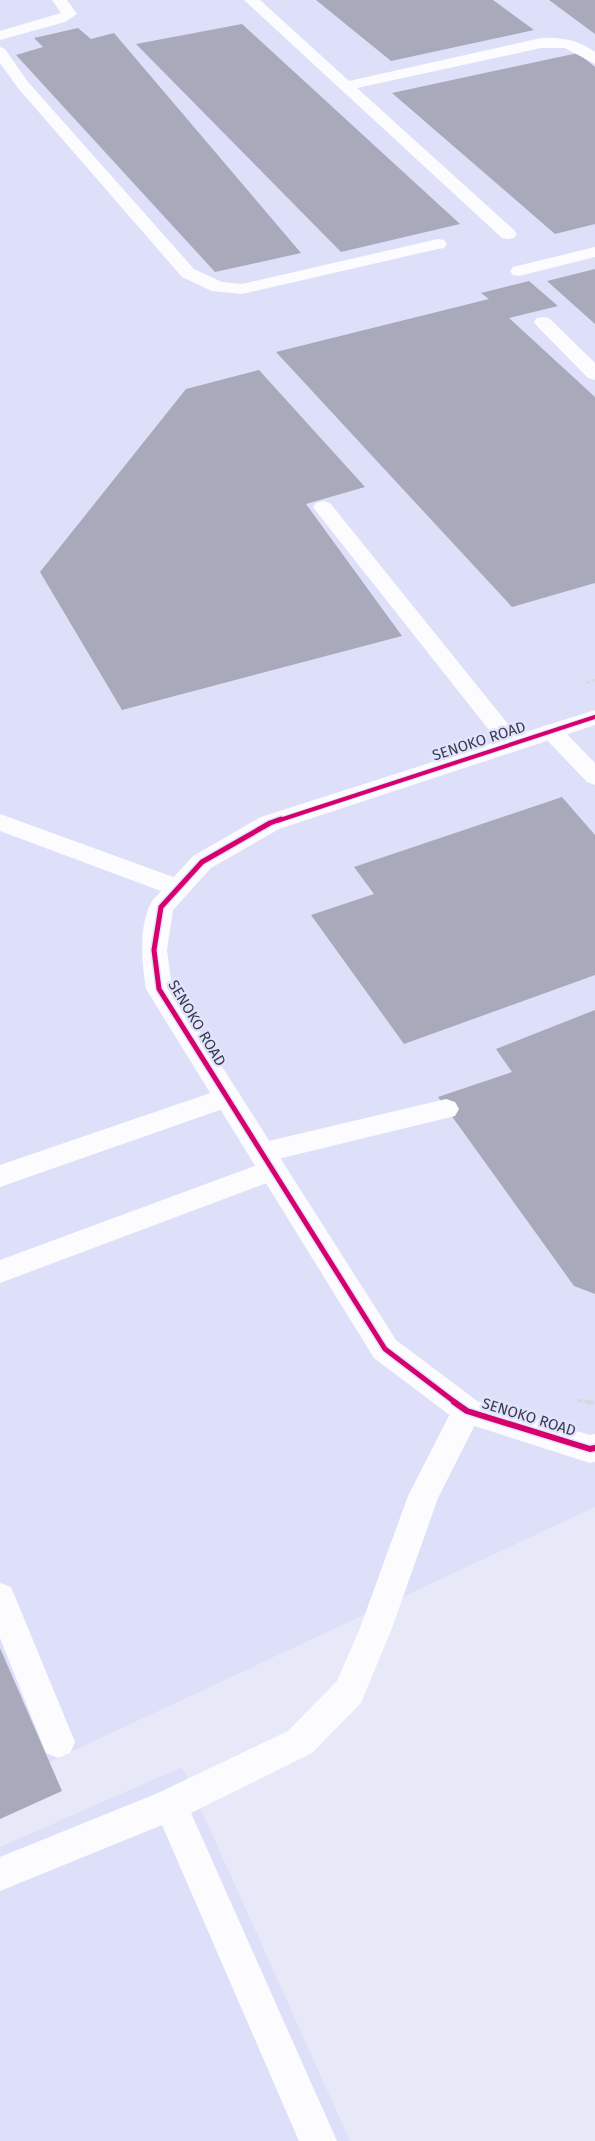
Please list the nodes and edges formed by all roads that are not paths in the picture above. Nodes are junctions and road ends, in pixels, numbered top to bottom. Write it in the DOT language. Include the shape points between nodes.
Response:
graph roads {
  1 [pos="59,0"];
  2 [pos="251,0"];
  3 [pos="0,36"];
  4 [pos="0,52"];
  5 [pos="595,59"];
  6 [pos="345,86"];
  7 [pos="508,234"];
  8 [pos="438,244"];
  9 [pos="595,252"];
  10 [pos="519,272"];
  11 [pos="543,322"];
  12 [pos="595,374"];
  13 [pos="323,507"];
  14 [pos="595,717"];
  15 [pos="551,731"];
  16 [pos="512,744"];
  17 [pos="595,777"];
  18 [pos="0,822"];
  19 [pos="178,888"];
  20 [pos="228,1097"];
  21 [pos="446,1109"];
  22 [pos="267,1161"];
  23 [pos="0,1176"];
  24 [pos="0,1272"];
  25 [pos="467,1412"];
  26 [pos="595,1448"];
  27 [pos="0,1597"];
  28 [pos="58,1742"];
  29 [pos="170,1806"];
  30 [pos="0,1874"];
  31 [pos="318,2141"];
  1 -- 3 [label="lane" via="70,14"];
  2 -- 6 [label="lane"];
  4 -- 8 [label="lane" via="23,85 188,274 218,287 242,289"];
  5 -- 6 [label="lane" via="576,45 560,41 541,43"];
  6 -- 7 [label="lane"];
  9 -- 10 [label="lane"];
  11 -- 12 [label="lane"];
  13 -- 16 [label="lane"];
  14 -- 15 [label="street, SENOKO ROAD"];
  15 -- 16 [label="street, SENOKO ROAD"];
  15 -- 17 [label="lane"];
  16 -- 19 [label="street, SENOKO ROAD" via="270,823 202,862"];
  18 -- 19 [label="lane"];
  19 -- 20 [label="street, SENOKO ROAD" via="161,907 154,950 159,989"];
  20 -- 22 [label="street, SENOKO ROAD"];
  20 -- 23 [label="lane"];
  21 -- 22 [label="lane"];
  22 -- 24 [label="lane"];
  22 -- 25 [label="street, SENOKO ROAD" via="385,1349"];
  25 -- 26 [label="street, SENOKO ROAD"];
  25 -- 29 [label="lane" via="423,1496 376,1628 349,1692 300,1742"];
  27 -- 28 [label="lane"];
  29 -- 30 [label="lane"];
  29 -- 31 [label="lane"];
}
